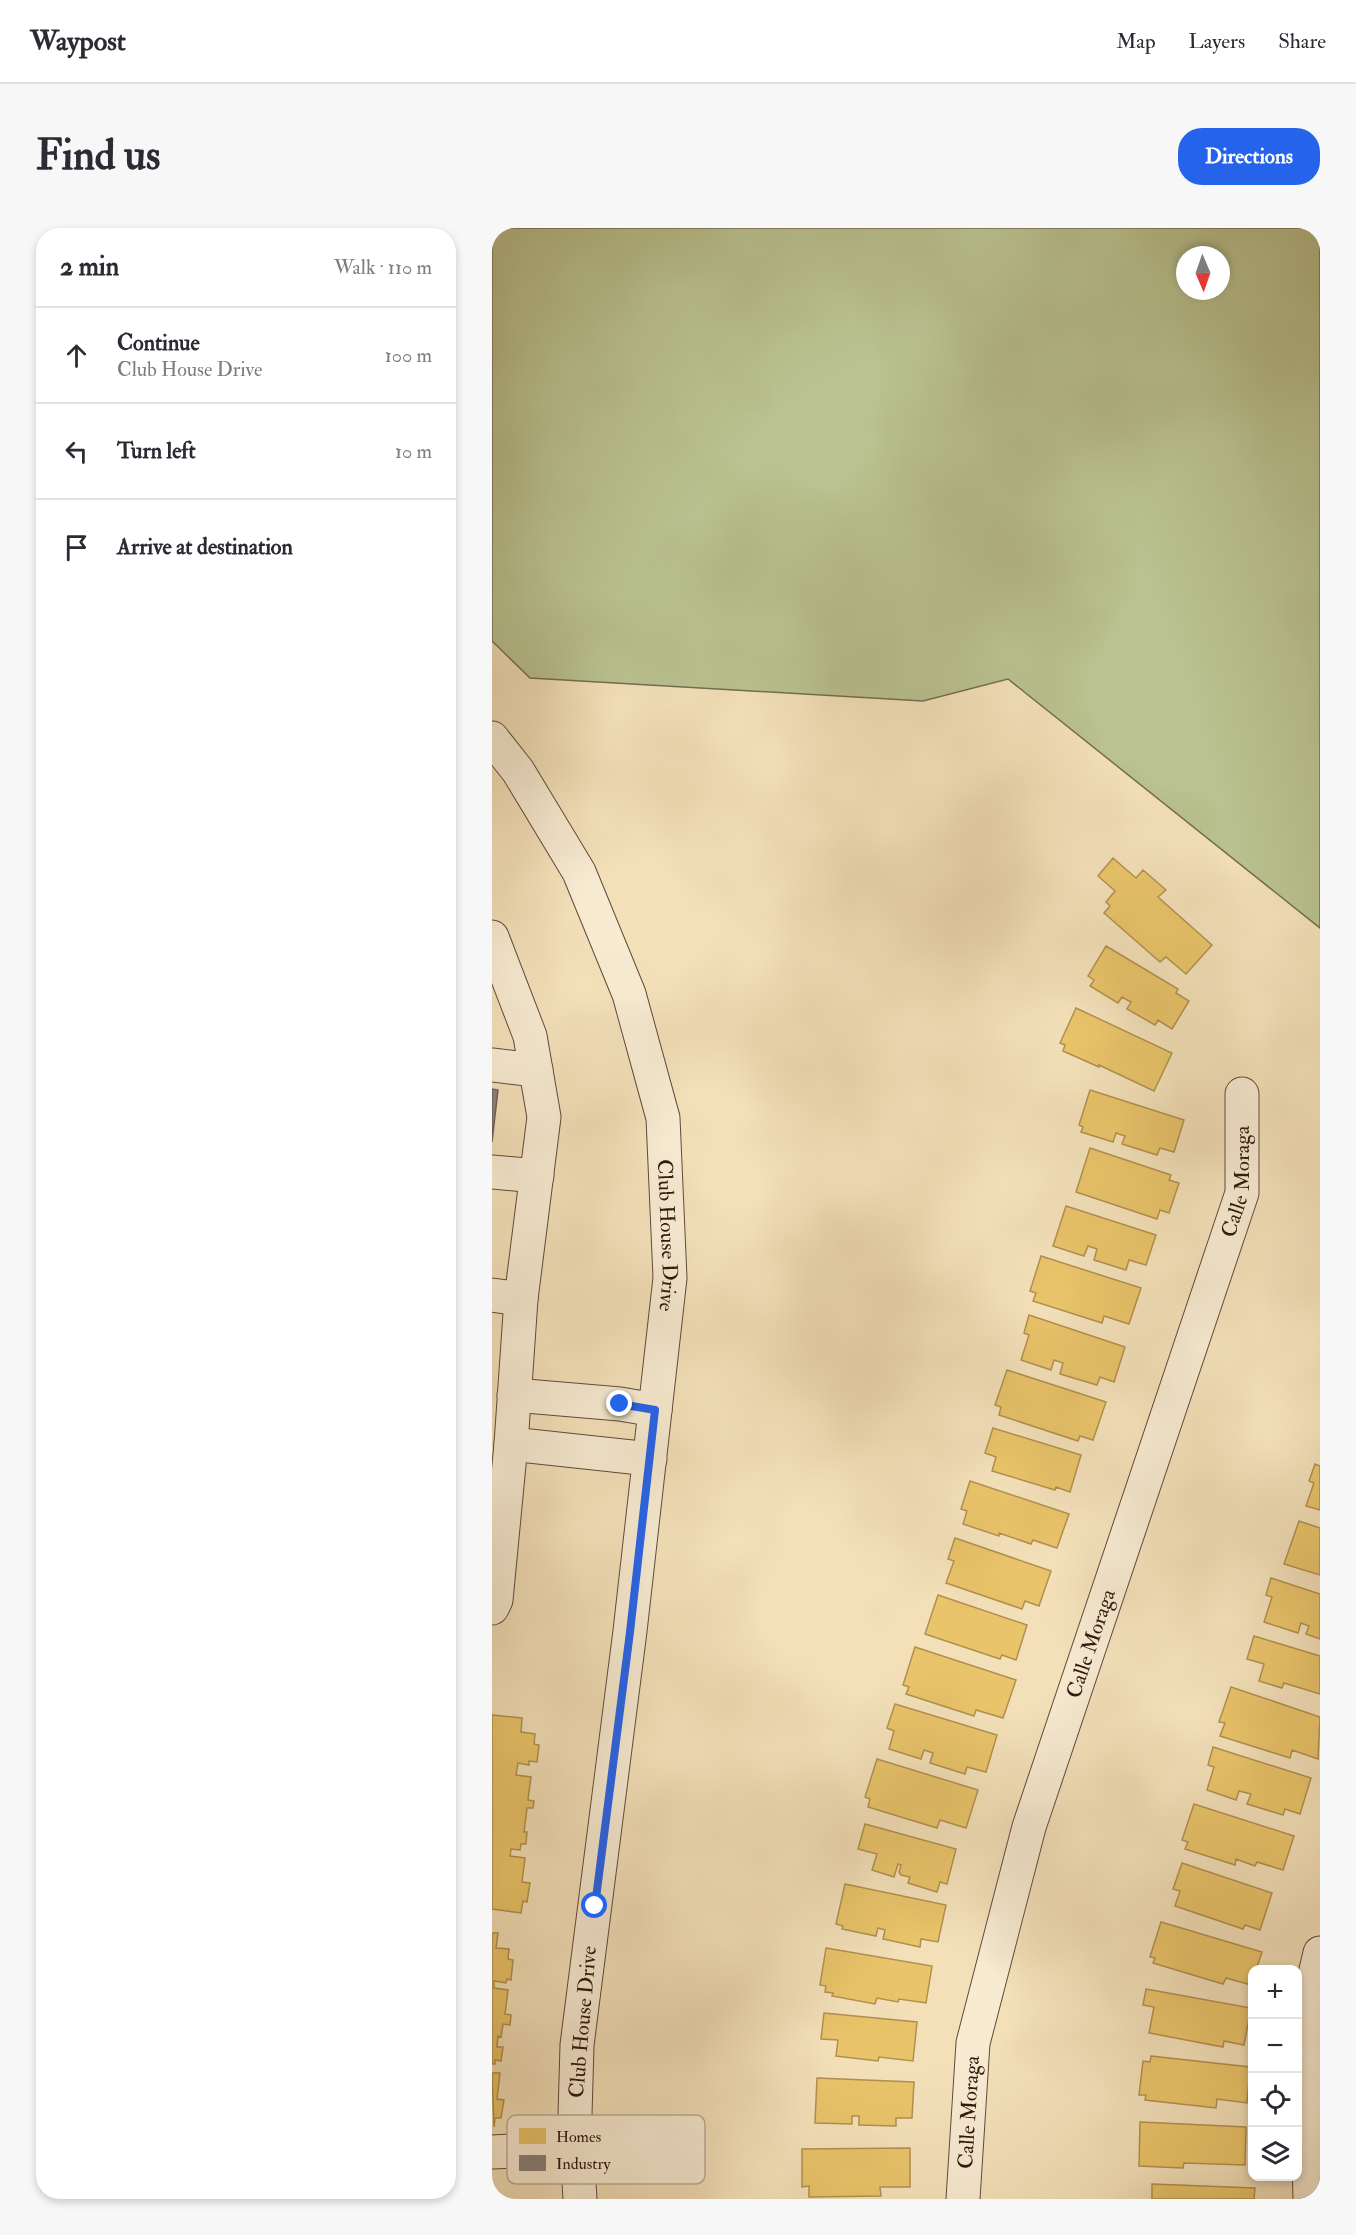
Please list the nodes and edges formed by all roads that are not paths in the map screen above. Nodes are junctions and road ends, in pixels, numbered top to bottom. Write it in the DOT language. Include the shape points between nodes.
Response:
graph roads {
  1 [pos="492,738"];
  2 [pos="492,937"];
  3 [pos="492,1065"];
  4 [pos="536,1070"];
  5 [pos="1242,1094"];
  6 [pos="492,1172"];
  7 [pos="537,1176"];
  8 [pos="506,1297"];
  9 [pos="514,1395"];
  10 [pos="655,1410"];
  11 [pos="511,1444"];
  12 [pos="650,1459"];
  13 [pos="492,1608"];
  14 [pos="1320,1953"];
  15 [pos="574,2115"];
  16 [pos="507,2151"];
  17 [pos="492,2152"];
  18 [pos="579,2184"];
  19 [pos="580,2199"];
  20 [pos="963,2199"];
  21 [pos="1310,2199"];
  1 -- 10 [label="street, Club House Drive" via="518,771 579,872 629,994 663,1118 670,1278"];
  2 -- 4 [label="street" via="530,1036"];
  3 -- 4 [label="street"];
  4 -- 7 [label="street" via="544,1117"];
  5 -- 20 [label="street, Calle Moraga" via="1242,1192 1029,1827 973,2043"];
  6 -- 7 [label="street"];
  7 -- 8 [label="street"];
  8 -- 9 [label="street"];
  9 -- 10 [label="street"];
  9 -- 11 [label="street"];
  10 -- 12 [label="street, Club House Drive"];
  11 -- 12 [label="street"];
  11 -- 13 [label="street" via="496,1600"];
  12 -- 15 [label="street, Club House Drive" via="577,2045"];
  14 -- 21 [label="street" via="1305,2016"];
  16 -- 17 [label="street"];
  18 -- 19 [label="street, Club House Drive"];
}
